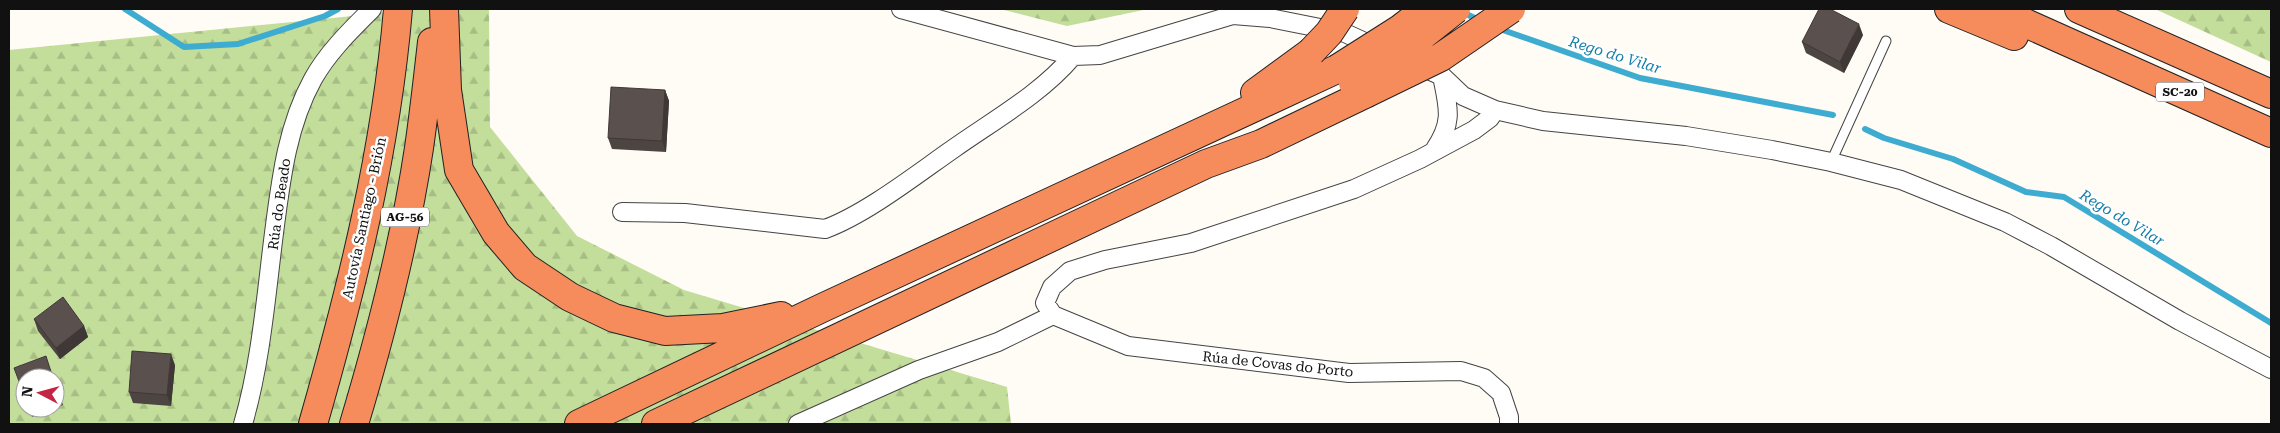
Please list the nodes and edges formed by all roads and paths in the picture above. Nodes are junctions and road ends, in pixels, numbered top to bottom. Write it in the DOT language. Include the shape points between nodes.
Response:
graph roads {
  1 [pos="372,9"];
  2 [pos="398,9"];
  3 [pos="901,9"];
  4 [pos="1345,9"];
  5 [pos="1426,9"];
  6 [pos="1456,9"];
  7 [pos="1510,9"];
  8 [pos="1949,9"];
  9 [pos="1994,9"];
  10 [pos="2079,9"];
  11 [pos="440,10"];
  12 [pos="1886,40"];
  13 [pos="2087,52"];
  14 [pos="1072,56"];
  15 [pos="1442,76"];
  16 [pos="1352,82"];
  17 [pos="2271,94"];
  18 [pos="1495,110"];
  19 [pos="1210,127"];
  20 [pos="2271,133"];
  21 [pos="1433,151"];
  22 [pos="1831,162"];
  23 [pos="622,212"];
  24 [pos="822,308"];
  25 [pos="1053,315"];
  26 [pos="2271,369"];
  27 [pos="663,422"];
  28 [pos="243,424"];
  29 [pos="313,424"];
  30 [pos="354,424"];
  31 [pos="579,424"];
  32 [pos="798,424"];
  33 [pos="1509,424"];
  1 -- 28 [label="street, Rúa do Beado" via="327,57 314,78 291,133 281,174 261,337"];
  2 -- 29 [label="highway, Autovía Santiago - Brión / AG-56" via="377,166 363,237"];
  3 -- 14 [label="street"];
  4 -- 19 [label="highway, bridge" via="1330,33 1311,52"];
  5 -- 16 [label="highway, bridge" via="1400,29"];
  6 -- 16 [label="highway, bridge" via="1418,40"];
  7 -- 16 [label="highway, bridge" via="1441,57"];
  8 -- 13 [label="highway" via="2051,52"];
  9 -- 13 [label="highway, SC-20"];
  10 -- 17 [label="highway, SC-20"];
  11 -- 24 [label="highway" via="459,170 496,233 524,267 570,298 614,318 665,331 723,328"];
  11 -- 30 [label="highway, AG-56" via="407,211 380,331"];
  12 -- 22 [label="lane"];
  13 -- 20 [label="highway, SC-20"];
  14 -- 15 [label="street" via="1100,55 1233,15 1346,33"];
  14 -- 23 [label="street" via="1051,80 981,130 897,187 825,229 685,212"];
  15 -- 18 [label="street" via="1463,96"];
  15 -- 21 [label="street" via="1448,126"];
  16 -- 19 [label="highway"];
  16 -- 27 [label="highway" via="1261,144 1206,164"];
  18 -- 21 [label="street" via="1474,130"];
  18 -- 22 [label="street" via="1542,121 1686,136"];
  19 -- 24 [label="highway"];
  21 -- 25 [label="street" via="1354,189 1302,207 1191,242 1105,260 1070,271 1052,287 1045,303"];
  22 -- 26 [label="street" via="1901,180 2005,222"];
  24 -- 31 [label="highway"];
  25 -- 32 [label="street" via="998,342 919,370"];
  25 -- 33 [label="street, Rúa de Covas do Porto" via="1138,347 1349,373 1460,371 1484,378 1501,393"];
}
